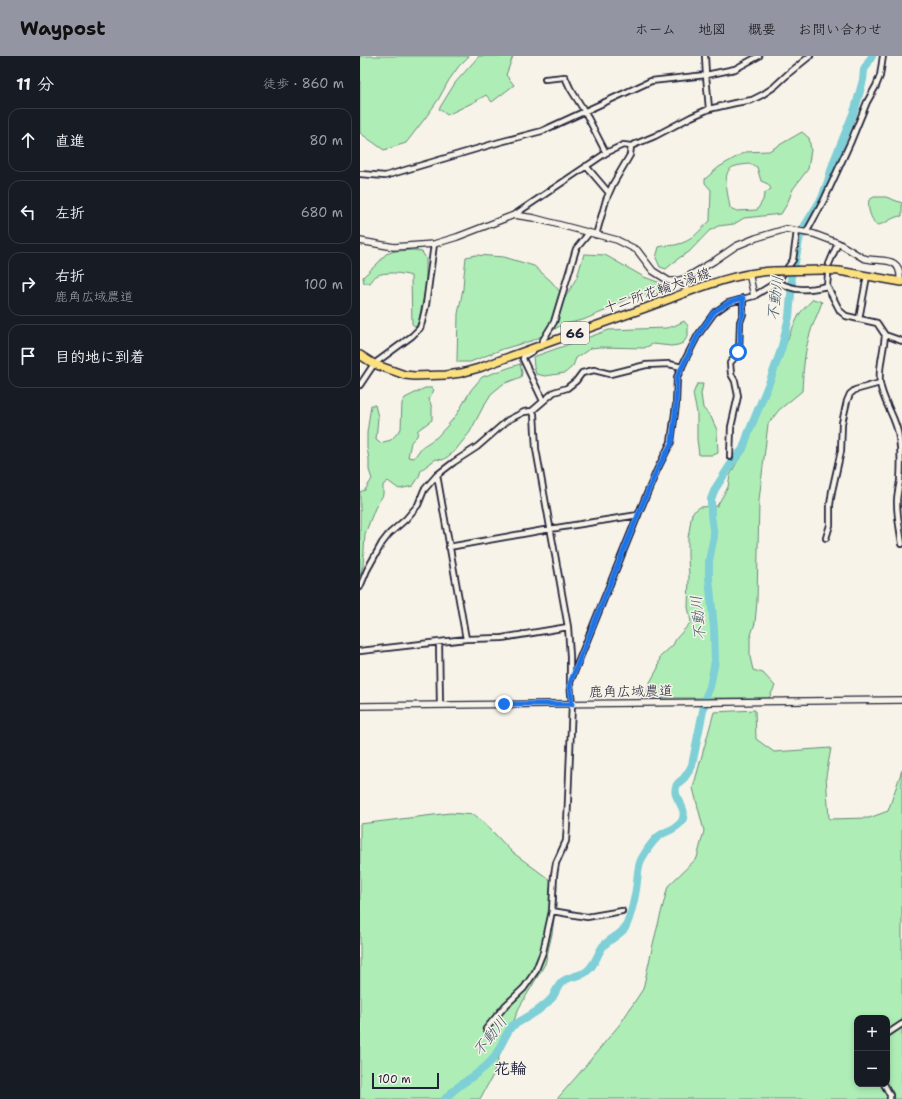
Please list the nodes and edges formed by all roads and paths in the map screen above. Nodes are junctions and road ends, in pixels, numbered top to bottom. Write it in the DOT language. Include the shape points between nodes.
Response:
graph roads {
  1 [pos="705,56"];
  2 [pos="759,56"];
  3 [pos="810,56"];
  4 [pos="883,56"];
  5 [pos="706,75"];
  6 [pos="544,79"];
  7 [pos="709,109"];
  8 [pos="585,112"];
  9 [pos="631,146"];
  10 [pos="606,153"];
  11 [pos="586,166"];
  12 [pos="360,174"];
  13 [pos="609,193"];
  14 [pos="514,215"];
  15 [pos="801,232"];
  16 [pos="589,233"];
  17 [pos="596,234"];
  18 [pos="360,241"];
  19 [pos="838,243"];
  20 [pos="434,244"];
  21 [pos="829,264"];
  22 [pos="749,273"];
  23 [pos="825,273"];
  24 [pos="867,276"];
  25 [pos="685,278"];
  26 [pos="901,281"];
  27 [pos="778,282"];
  28 [pos="827,286"];
  29 [pos="687,293"];
  30 [pos="754,296"];
  31 [pos="743,298"];
  32 [pos="859,319"];
  33 [pos="885,335"];
  34 [pos="902,341"];
  35 [pos="539,346"];
  36 [pos="360,355"];
  37 [pos="374,364"];
  38 [pos="682,367"];
  39 [pos="360,383"];
  40 [pos="880,383"];
  41 [pos="542,401"];
  42 [pos="532,411"];
  43 [pos="901,437"];
  44 [pos="730,457"];
  45 [pos="436,475"];
  46 [pos="900,489"];
  47 [pos="638,515"];
  48 [pos="550,529"];
  49 [pos="826,538"];
  50 [pos="902,544"];
  51 [pos="449,547"];
  52 [pos="360,588"];
  53 [pos="568,627"];
  54 [pos="466,639"];
  55 [pos="439,642"];
  56 [pos="360,651"];
  57 [pos="570,683"];
  58 [pos="902,700"];
  59 [pos="572,704"];
  60 [pos="440,705"];
  61 [pos="360,706"];
  62 [pos="552,911"];
  63 [pos="622,911"];
  64 [pos="902,1024"];
  65 [pos="486,1029"];
  66 [pos="890,1032"];
  67 [pos="886,1087"];
  68 [pos="890,1099"];
  1 -- 5 [label="street"];
  2 -- 5 [label="street" via="735,69"];
  3 -- 7 [label="street" via="762,95 752,100"];
  4 -- 15 [label="street" via="876,86 827,193"];
  5 -- 7 [label="street"];
  5 -- 8 [label="street" via="651,81"];
  6 -- 8 [label="street" via="565,77"];
  7 -- 9 [label="street"];
  8 -- 10 [label="street"];
  8 -- 12 [label="street" via="542,131 385,176"];
  9 -- 10 [label="street" via="623,145"];
  9 -- 13 [label="street" via="630,155"];
  10 -- 11 [label="street"];
  11 -- 13 [label="street"];
  11 -- 14 [label="street"];
  13 -- 17 [label="street"];
  14 -- 16 [label="street"];
  14 -- 20 [label="street" via="457,238"];
  15 -- 19 [label="street"];
  15 -- 25 [label="street" via="786,230 749,240"];
  15 -- 27 [label="street" via="793,260"];
  16 -- 17 [label="street"];
  16 -- 35 [label="street" via="576,249 554,322"];
  17 -- 25 [label="street" via="617,240 637,250 653,271 669,281"];
  18 -- 20 [label="street" via="394,247"];
  19 -- 21 [label="street"];
  19 -- 26 [label="street" via="864,258 897,262 902,270"];
  20 -- 37 [label="street" via="426,305 420,328"];
  22 -- 23 [label="main road, 十二所花輪大湯線 / 66, bridge"];
  22 -- 29 [label="main road, 十二所花輪大湯線 / 66"];
  22 -- 30 [label="street"];
  23 -- 24 [label="main road, 十二所花輪大湯線 / 66" via="839,271"];
  23 -- 28 [label="street"];
  24 -- 26 [label="main road, 十二所花輪大湯線 / 66"];
  24 -- 32 [label="street"];
  25 -- 29 [label="street"];
  27 -- 28 [label="street" via="806,290"];
  27 -- 30 [label="street"];
  28 -- 32 [label="street" via="840,311 846,316"];
  29 -- 35 [label="main road, 十二所花輪大湯線 / 66"];
  30 -- 31 [label="street"];
  31 -- 38 [label="street" via="728,303 714,312 698,335"];
  31 -- 44 [label="street" via="740,344 730,364 738,396 731,427"];
  32 -- 33 [label="street" via="877,323"];
  33 -- 34 [label="street"];
  33 -- 40 [label="street"];
  35 -- 37 [label="main road, 十二所花輪大湯線 / 66" via="479,368 446,375 405,375"];
  35 -- 41 [label="street" via="523,359"];
  36 -- 37 [label="main road, 十二所花輪大湯線 / 66"];
  37 -- 39 [label="street"];
  38 -- 41 [label="street" via="669,364 646,365 610,374 594,370 582,373 567,388 554,392"];
  38 -- 47 [label="street" via="677,377 672,442"];
  40 -- 43 [label="street"];
  40 -- 49 [label="street" via="855,390 847,401 842,423 842,451 832,491 830,525"];
  41 -- 42 [label="street"];
  42 -- 45 [label="street" via="508,420 477,447"];
  42 -- 48 [label="street"];
  43 -- 46 [label="street"];
  45 -- 51 [label="street"];
  45 -- 52 [label="street" via="424,490 418,505 382,543"];
  46 -- 50 [label="street" via="897,500"];
  47 -- 48 [label="street"];
  47 -- 57 [label="street"];
  48 -- 51 [label="street"];
  48 -- 53 [label="street"];
  51 -- 54 [label="street"];
  53 -- 54 [label="street" via="502,638"];
  53 -- 57 [label="street"];
  54 -- 55 [label="street"];
  55 -- 56 [label="street"];
  55 -- 60 [label="street"];
  57 -- 59 [label="street"];
  58 -- 59 [label="street, 鹿角広域農道"];
  59 -- 60 [label="street, 鹿角広域農道"];
  59 -- 62 [label="street" via="566,841 556,864"];
  60 -- 61 [label="street, 鹿角広域農道"];
  62 -- 63 [label="street" via="587,917"];
  62 -- 65 [label="street" via="543,952 535,972 524,988"];
  64 -- 66 [label="street"];
  67 -- 68 [label="street"];
}
